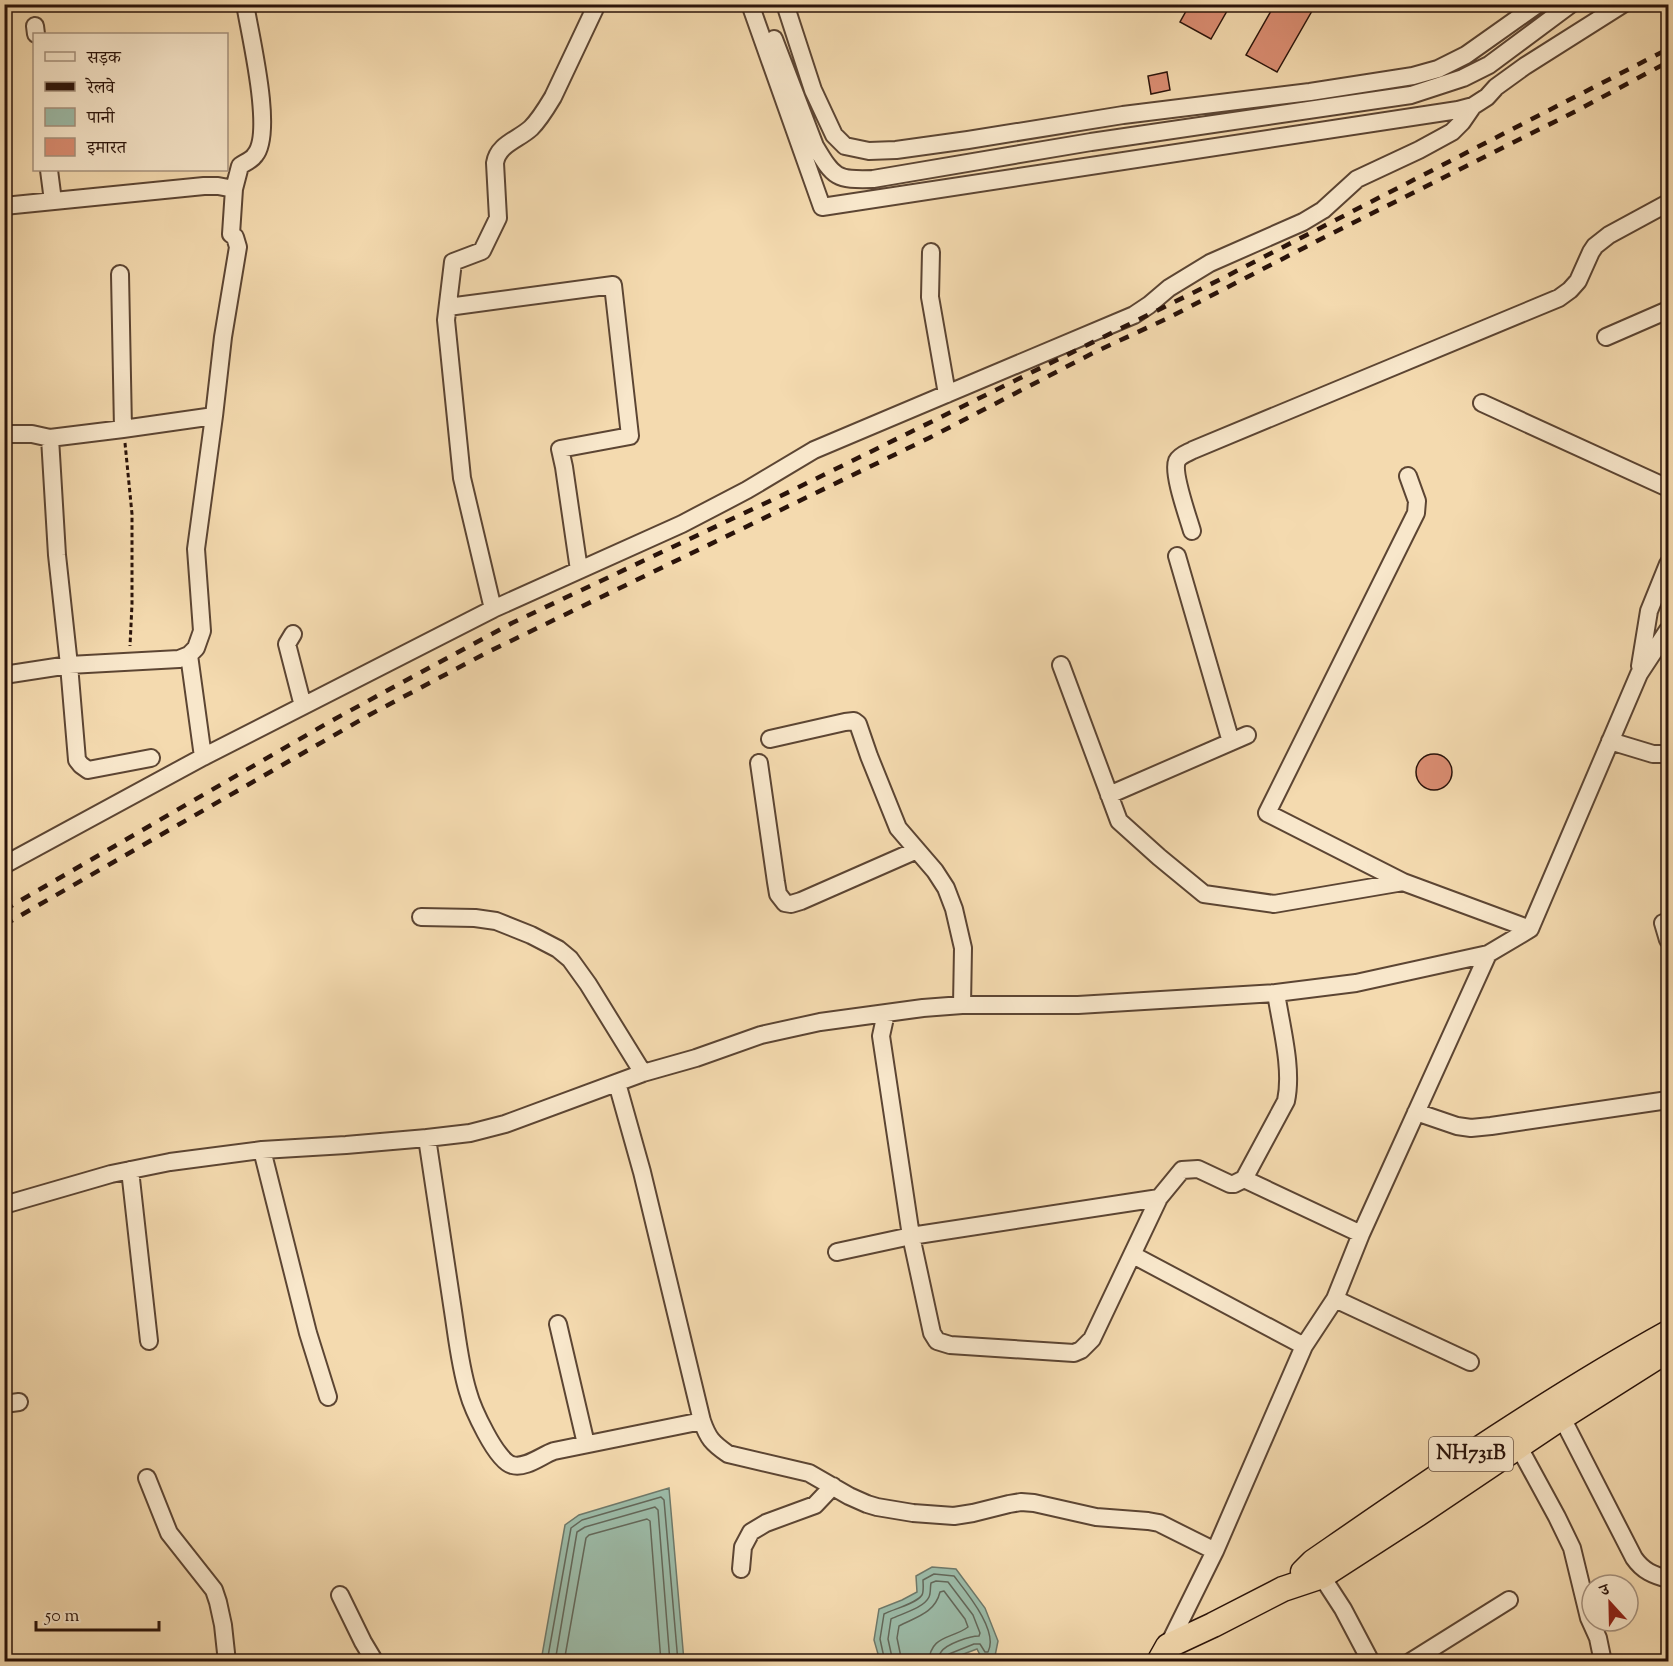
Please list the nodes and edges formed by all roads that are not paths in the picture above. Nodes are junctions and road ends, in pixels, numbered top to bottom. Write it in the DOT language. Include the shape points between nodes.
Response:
graph roads {
  1 [pos="245,4"];
  2 [pos="597,4"];
  3 [pos="750,4"];
  4 [pos="762,4"];
  5 [pos="785,4"];
  6 [pos="1538,4"];
  7 [pos="1571,4"];
  8 [pos="1623,4"];
  9 [pos="1473,106"];
  10 [pos="49,171"];
  11 [pos="234,189"];
  12 [pos="52,201"];
  13 [pos="1668,203"];
  14 [pos="4,206"];
  15 [pos="931,252"];
  16 [pos="120,274"];
  17 [pos="448,307"];
  18 [pos="1668,310"];
  19 [pos="1606,338"];
  20 [pos="947,394"];
  21 [pos="1482,403"];
  22 [pos="214,416"];
  23 [pos="123,429"];
  24 [pos="4,434"];
  25 [pos="50,438"];
  26 [pos="1408,476"];
  27 [pos="1668,488"];
  28 [pos="1192,531"];
  29 [pos="1177,556"];
  30 [pos="1668,564"];
  31 [pos="579,570"];
  32 [pos="493,609"];
  33 [pos="1668,630"];
  34 [pos="293,634"];
  35 [pos="189,655"];
  36 [pos="1061,665"];
  37 [pos="69,666"];
  38 [pos="1639,674"];
  39 [pos="4,675"];
  40 [pos="303,706"];
  41 [pos="1247,735"];
  42 [pos="770,739"];
  43 [pos="1610,741"];
  44 [pos="1231,742"];
  45 [pos="1668,754"];
  46 [pos="203,757"];
  47 [pos="151,758"];
  48 [pos="759,763"];
  49 [pos="1109,795"];
  50 [pos="917,850"];
  51 [pos="4,866"];
  52 [pos="1403,882"];
  53 [pos="421,917"];
  54 [pos="1663,923"];
  55 [pos="1530,929"];
  56 [pos="1668,940"];
  57 [pos="1488,954"];
  58 [pos="1276,993"];
  59 [pos="962,1005"];
  60 [pos="886,1013"];
  61 [pos="643,1073"];
  62 [pos="617,1083"];
  63 [pos="1668,1100"];
  64 [pos="1416,1112"];
  65 [pos="428,1138"];
  66 [pos="262,1150"];
  67 [pos="130,1170"];
  68 [pos="1245,1179"];
  69 [pos="1159,1198"];
  70 [pos="4,1205"];
  71 [pos="1361,1234"];
  72 [pos="911,1236"];
  73 [pos="837,1252"];
  74 [pos="1133,1255"];
  75 [pos="1335,1299"];
  76 [pos="558,1324"];
  77 [pos="1668,1333"];
  78 [pos="149,1341"];
  79 [pos="1304,1346"];
  80 [pos="1668,1350"];
  81 [pos="1470,1362"];
  82 [pos="328,1396"];
  83 [pos="1558,1409"];
  84 [pos="702,1421"];
  85 [pos="1514,1438"];
  86 [pos="586,1444"];
  87 [pos="147,1478"];
  88 [pos="833,1486"];
  89 [pos="1215,1551"];
  90 [pos="741,1569"];
  91 [pos="1318,1569"];
  92 [pos="1668,1579"];
  93 [pos="340,1595"];
  94 [pos="1509,1600"];
  95 [pos="1164,1654"];
  96 [pos="227,1662"];
  97 [pos="375,1662"];
  98 [pos="1371,1662"];
  99 [pos="1410,1662"];
  100 [pos="1603,1662"];
  1 -- 11 [label="street" via="263,111 262,140 255,156 240,166"];
  2 -- 17 [label="street" via="554,97 531,128 496,156 498,218 482,251 453,262"];
  3 -- 9 [label="street" via="822,207 1444,114"];
  4 -- 7 [label="street" via="815,146 829,168 846,179 1411,95 1489,65"];
  5 -- 6 [label="street" via="813,90 834,135 845,146 869,151 968,141 1123,115 1413,76 1466,55"];
  8 -- 9 [label="street" via="1525,66"];
  9 -- 20 [label="street" via="1452,132 1357,179 1323,210 1303,222 1210,263 1168,288 1134,315"];
  10 -- 12 [label="street"];
  11 -- 12 [label="street" via="204,186"];
  11 -- 22 [label="street" via="231,234 238,247"];
  12 -- 14 [label="street"];
  13 -- 28 [label="street" via="1595,246 1578,281 1559,298 1180,457 1176,462 1178,479"];
  15 -- 20 [label="street" via="930,297"];
  16 -- 23 [label="street"];
  17 -- 31 [label="street" via="613,285 630,436 560,450"];
  17 -- 32 [label="street" via="446,320 462,478"];
  18 -- 19 [label="street"];
  20 -- 31 [label="street" via="814,450 682,524"];
  21 -- 27 [label="street"];
  22 -- 23 [label="street"];
  22 -- 35 [label="street" via="196,549 202,631"];
  23 -- 25 [label="street"];
  24 -- 25 [label="street"];
  25 -- 37 [label="street"];
  26 -- 52 [label="street" via="1417,501 1416,513 1267,813"];
  29 -- 44 [label="street"];
  30 -- 38 [label="street" via="1649,611"];
  31 -- 32 [label="street"];
  32 -- 40 [label="street"];
  33 -- 38 [label="street"];
  34 -- 40 [label="street" via="287,644"];
  35 -- 37 [label="street" via="179,659"];
  35 -- 46 [label="street"];
  36 -- 49 [label="street"];
  37 -- 39 [label="street"];
  37 -- 47 [label="street" via="81,765 88,770"];
  38 -- 43 [label="street"];
  40 -- 46 [label="street"];
  41 -- 44 [label="street"];
  42 -- 50 [label="street" via="845,722 858,724 898,828"];
  43 -- 45 [label="street" via="1653,754"];
  43 -- 55 [label="street"];
  44 -- 49 [label="street"];
  46 -- 51 [label="street"];
  48 -- 50 [label="street" via="778,894 785,903 801,901"];
  49 -- 52 [label="street" via="1119,821 1204,894 1274,904"];
  50 -- 59 [label="street" via="946,888 954,909 963,948"];
  52 -- 55 [label="street"];
  53 -- 61 [label="street" via="495,921 558,949 588,984"];
  54 -- 56 [label="street"];
  55 -- 57 [label="street"];
  57 -- 58 [label="street" via="1356,983"];
  57 -- 64 [label="street"];
  58 -- 59 [label="street" via="1078,1005"];
  58 -- 68 [label="street" via="1289,1088"];
  59 -- 60 [label="street"];
  60 -- 61 [label="street" via="793,1027"];
  60 -- 72 [label="street" via="881,1036"];
  61 -- 62 [label="street"];
  62 -- 65 [label="street" via="487,1129"];
  62 -- 84 [label="street"];
  63 -- 64 [label="street" via="1471,1128"];
  64 -- 71 [label="street"];
  65 -- 66 [label="street"];
  65 -- 86 [label="street" via="464,1376 476,1416 499,1454 511,1465 527,1464 543,1454"];
  66 -- 67 [label="street"];
  66 -- 82 [label="street"];
  67 -- 70 [label="street"];
  67 -- 78 [label="street"];
  68 -- 69 [label="street" via="1230,1184 1198,1169 1182,1170"];
  68 -- 71 [label="street"];
  69 -- 72 [label="street"];
  69 -- 74 [label="street"];
  71 -- 75 [label="street"];
  72 -- 73 [label="street"];
  72 -- 74 [label="street" via="932,1333 938,1341 950,1345 1074,1353 1081,1350 1092,1339"];
  74 -- 79 [label="street"];
  75 -- 79 [label="street"];
  75 -- 81 [label="street"];
  76 -- 86 [label="street"];
  77 -- 83 [label="highway, NH731B" via="1624,1357"];
  79 -- 89 [label="street"];
  80 -- 83 [label="highway, NH731B"];
  83 -- 85 [label="highway, NH731B"];
  83 -- 92 [label="street" via="1639,1566"];
  84 -- 86 [label="street"];
  84 -- 88 [label="street" via="711,1442 728,1454 809,1473"];
  85 -- 91 [label="highway, NH731B" via="1414,1492"];
  85 -- 100 [label="street" via="1572,1548"];
  87 -- 96 [label="street" via="169,1533 214,1590"];
  88 -- 89 [label="street" via="867,1504 913,1514 954,1516 1021,1502 1096,1517 1148,1521"];
  88 -- 90 [label="street" via="815,1505 751,1532 743,1547"];
  89 -- 95 [label="street"];
  91 -- 95 [label="highway, NH731B"];
  91 -- 98 [label="street"];
  93 -- 97 [label="street"];
  94 -- 99 [label="street"];
}
